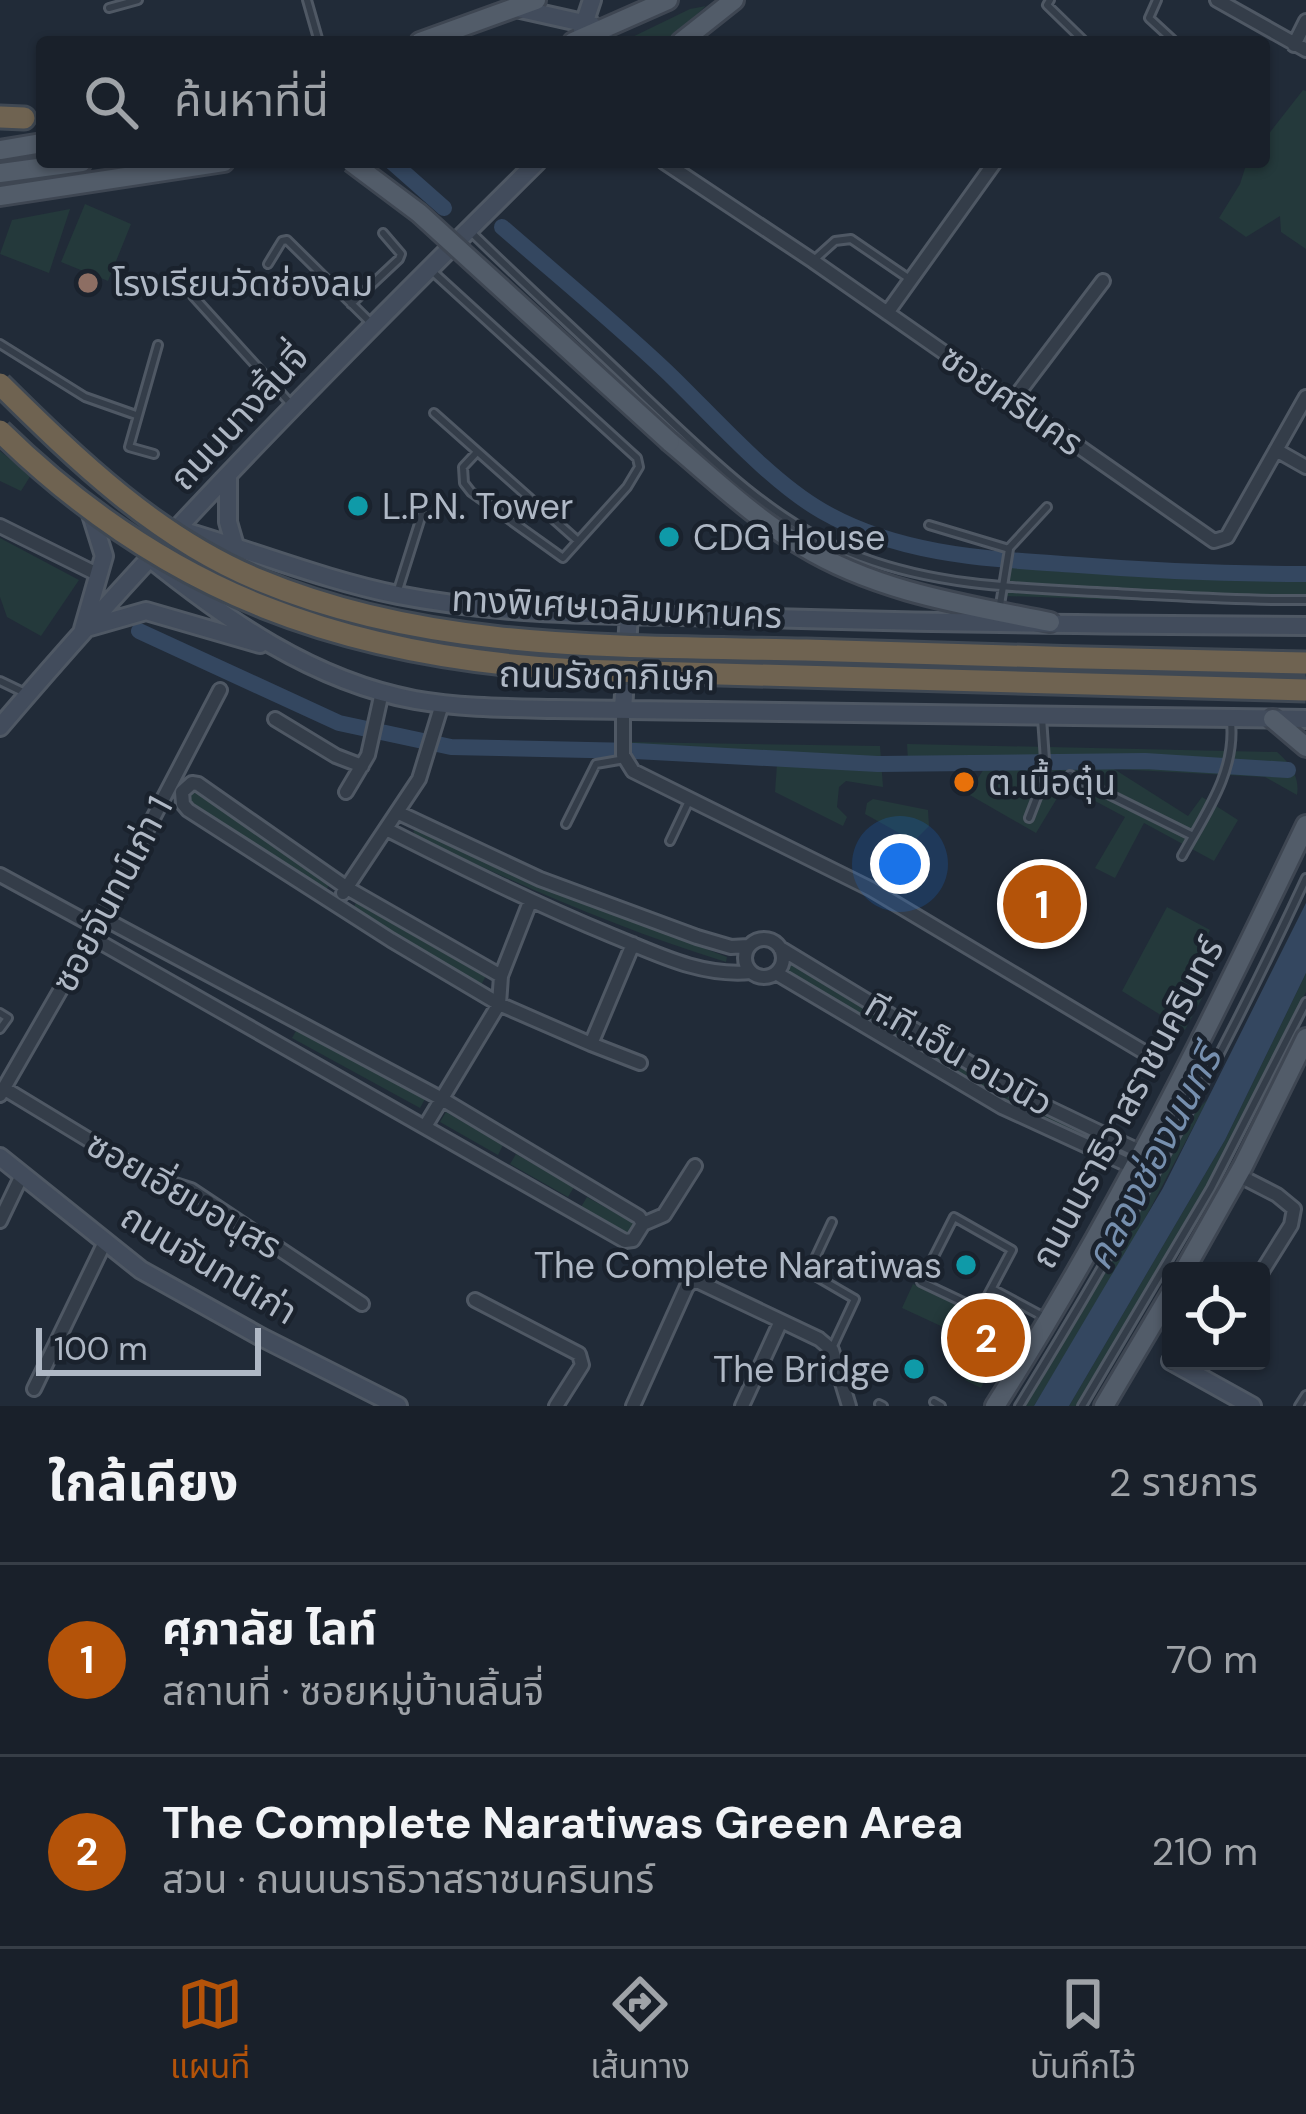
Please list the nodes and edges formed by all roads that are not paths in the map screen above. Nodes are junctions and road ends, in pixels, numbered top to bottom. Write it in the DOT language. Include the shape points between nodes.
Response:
graph roads {
  1 [pos="138,0"];
  2 [pos="308,0"];
  3 [pos="536,0"];
  4 [pos="592,0"];
  5 [pos="668,0"];
  6 [pos="734,0"];
  7 [pos="1050,0"];
  8 [pos="1143,0"];
  9 [pos="1217,0"];
  10 [pos="1155,3"];
  11 [pos="509,4"];
  12 [pos="110,8"];
  13 [pos="1306,21"];
  14 [pos="317,36"];
  15 [pos="434,36"];
  16 [pos="587,36"];
  17 [pos="689,36"];
  18 [pos="1079,36"];
  19 [pos="1166,36"];
  20 [pos="1263,36"];
  21 [pos="1270,40"];
  22 [pos="1300,47"];
  23 [pos="33,117"];
  24 [pos="0,119"];
  25 [pos="36,144"];
  26 [pos="0,150"];
  27 [pos="37,168"];
  28 [pos="185,168"];
  29 [pos="359,168"];
  30 [pos="531,168"];
  31 [pos="673,168"];
  32 [pos="991,168"];
  33 [pos="0,173"];
  34 [pos="0,193"];
  35 [pos="468,230"];
  36 [pos="383,233"];
  37 [pos="813,260"];
  38 [pos="268,263"];
  39 [pos="429,269"];
  40 [pos="911,280"];
  41 [pos="1103,280"];
  42 [pos="194,296"];
  43 [pos="351,304"];
  44 [pos="887,313"];
  45 [pos="372,325"];
  46 [pos="0,344"];
  47 [pos="158,345"];
  48 [pos="0,384"];
  49 [pos="1306,398"];
  50 [pos="1013,400"];
  51 [pos="293,406"];
  52 [pos="434,413"];
  53 [pos="136,415"];
  54 [pos="0,418"];
  55 [pos="0,431"];
  56 [pos="1276,450"];
  57 [pos="477,452"];
  58 [pos="154,454"];
  59 [pos="1306,467"];
  60 [pos="228,476"];
  61 [pos="88,503"];
  62 [pos="1048,507"];
  63 [pos="422,514"];
  64 [pos="929,525"];
  65 [pos="0,526"];
  66 [pos="180,530"];
  67 [pos="578,542"];
  68 [pos="235,546"];
  69 [pos="1008,551"];
  70 [pos="834,553"];
  71 [pos="150,559"];
  72 [pos="99,575"];
  73 [pos="1001,587"];
  74 [pos="397,595"];
  75 [pos="1254,600"];
  76 [pos="1306,600"];
  77 [pos="999,611"];
  78 [pos="629,614"];
  79 [pos="1050,622"];
  80 [pos="1253,626"];
  81 [pos="1306,626"];
  82 [pos="83,630"];
  83 [pos="275,647"];
  84 [pos="1306,663"];
  85 [pos="0,681"];
  86 [pos="1306,690"];
  87 [pos="220,691"];
  88 [pos="382,692"];
  89 [pos="28,695"];
  90 [pos="442,704"];
  91 [pos="623,710"];
  92 [pos="1042,718"];
  93 [pos="275,719"];
  94 [pos="1273,719"];
  95 [pos="1306,719"];
  96 [pos="1231,720"];
  97 [pos="0,728"];
  98 [pos="1306,747"];
  99 [pos="624,752"];
  100 [pos="365,761"];
  101 [pos="1070,775"];
  102 [pos="346,792"];
  103 [pos="689,800"];
  104 [pos="399,813"];
  105 [pos="1030,818"];
  106 [pos="413,820"];
  107 [pos="566,824"];
  108 [pos="1306,825"];
  109 [pos="388,830"];
  110 [pos="1193,836"];
  111 [pos="407,839"];
  112 [pos="670,841"];
  113 [pos="1181,856"];
  114 [pos="0,875"];
  115 [pos="1306,878"];
  116 [pos="347,887"];
  117 [pos="530,902"];
  118 [pos="336,904"];
  119 [pos="96,927"];
  120 [pos="633,944"];
  121 [pos="749,946"];
  122 [pos="780,947"];
  123 [pos="751,972"];
  124 [pos="776,973"];
  125 [pos="501,976"];
  126 [pos="1306,1002"];
  127 [pos="499,1004"];
  128 [pos="0,1012"];
  129 [pos="288,1016"];
  130 [pos="0,1029"];
  131 [pos="1306,1038"];
  132 [pos="276,1041"];
  133 [pos="591,1044"];
  134 [pos="1154,1058"];
  135 [pos="640,1063"];
  136 [pos="2,1092"];
  137 [pos="442,1099"];
  138 [pos="426,1125"];
  139 [pos="515,1143"];
  140 [pos="0,1157"];
  141 [pos="1139,1161"];
  142 [pos="695,1166"];
  143 [pos="502,1168"];
  144 [pos="22,1175"];
  145 [pos="1238,1175"];
  146 [pos="582,1183"];
  147 [pos="571,1209"];
  148 [pos="0,1221"];
  149 [pos="832,1222"];
  150 [pos="643,1224"];
  151 [pos="105,1242"];
  152 [pos="1189,1262"];
  153 [pos="1268,1262"];
  154 [pos="994,1290"];
  155 [pos="475,1300"];
  156 [pos="362,1304"];
  157 [pos="1162,1309"];
  158 [pos="1049,1320"];
  159 [pos="781,1322"];
  160 [pos="1142,1345"];
  161 [pos="832,1350"];
  162 [pos="1162,1356"];
  163 [pos="1187,1370"];
  164 [pos="34,1389"];
  165 [pos="1306,1395"];
  166 [pos="398,1406"];
  167 [pos="556,1406"];
  168 [pos="633,1406"];
  169 [pos="742,1406"];
  170 [pos="849,1406"];
  171 [pos="995,1406"];
  172 [pos="1019,1406"];
  173 [pos="1082,1406"];
  174 [pos="1104,1406"];
  175 [pos="1252,1406"];
  176 [pos="1299,1406"];
  1 -- 12 [label="lane"];
  2 -- 14 [label="lane"];
  3 -- 11 [label="main road"];
  4 -- 16 [label="main road"];
  5 -- 16 [label="main road"];
  6 -- 17 [label="main road"];
  7 -- 18 [label="lane"];
  8 -- 10 [label="lane"];
  9 -- 20 [label="street"];
  10 -- 19 [label="lane" via="1149,16"];
  11 -- 15 [label="main road"];
  11 -- 16 [label="main road"];
  13 -- 22 [label="street"];
  21 -- 22 [label="street"];
  23 -- 24 [label="highway"];
  25 -- 26 [label="main road"];
  27 -- 33 [label="main road"];
  28 -- 34 [label="main road"];
  29 -- 70 [label="main road, bridge" via="670,442 787,536"];
  30 -- 35 [label="main road, ถนนนางลิ้นจี่"];
  31 -- 37 [label="street, ซอยศรีนคร"];
  32 -- 40 [label="street"];
  35 -- 39 [label="main road, ถนนนางลิ้นจี่"];
  35 -- 70 [label="lane" via="745,487"];
  36 -- 43 [label="lane" via="399,259"];
  37 -- 40 [label="lane" via="846,238"];
  37 -- 44 [label="street, ซอยศรีนคร"];
  38 -- 43 [label="lane" via="287,240"];
  39 -- 45 [label="main road, ถนนนางลิ้นจี่"];
  39 -- 67 [label="lane" via="637,458 636,475"];
  40 -- 44 [label="street"];
  41 -- 50 [label="street"];
  42 -- 51 [label="lane"];
  43 -- 45 [label="lane"];
  44 -- 50 [label="street, ซอยศรีนคร"];
  45 -- 51 [label="main road, ถนนนางลิ้นจี่"];
  46 -- 53 [label="lane" via="86,397"];
  47 -- 53 [label="lane"];
  48 -- 84 [label="highway, ทางพิเศษเฉลิมมหานคร, bridge" via="107,485 206,554 377,619 533,641"];
  49 -- 56 [label="street, ซอยศรีนคร"];
  50 -- 56 [label="street, ซอยศรีนคร" via="1214,541 1227,537"];
  51 -- 60 [label="main road, ถนนนางลิ้นจี่"];
  52 -- 57 [label="lane"];
  53 -- 58 [label="lane" via="129,447"];
  54 -- 61 [label="main road, ถนนรัชดาภิเษก"];
  55 -- 86 [label="highway, ทางพิเศษเฉลิมมหานคร, bridge" via="88,508 168,562 241,600 374,644 599,671"];
  56 -- 59 [label="street"];
  57 -- 67 [label="lane"];
  57 -- 67 [label="lane" via="463,467 471,492 563,558"];
  60 -- 66 [label="main road, ถนนนางลิ้นจี่"];
  60 -- 68 [label="main road"];
  61 -- 71 [label="main road, ถนนรัชดาภิเษก"];
  61 -- 72 [label="main road" via="104,556"];
  62 -- 69 [label="lane"];
  63 -- 74 [label="lane"];
  64 -- 69 [label="lane"];
  65 -- 72 [label="street"];
  66 -- 68 [label="main road, ถนนรัชดาภิเษก"];
  66 -- 71 [label="main road, ถนนนางลิ้นจี่"];
  68 -- 74 [label="main road, ถนนรัชดาภิเษก"];
  69 -- 73 [label="lane"];
  70 -- 73 [label="lane"];
  70 -- 77 [label="main road" via="875,581"];
  71 -- 82 [label="main road, ถนนนางลิ้นจี่"];
  71 -- 83 [label="main road, ถนนรัชดาภิเษก"];
  72 -- 82 [label="main road"];
  73 -- 75 [label="lane"];
  73 -- 77 [label="lane"];
  74 -- 78 [label="main road, ถนนรัชดาภิเษก" via="544,614"];
  75 -- 76 [label="lane"];
  75 -- 80 [label="lane"];
  77 -- 79 [label="main road"];
  78 -- 79 [label="main road, ถนนรัชดาภิเษก"];
  78 -- 91 [label="main road"];
  79 -- 80 [label="main road, ถนนรัชดาภิเษก"];
  80 -- 81 [label="main road, ถนนรัชดาภิเษก"];
  82 -- 83 [label="main road" via="146,611"];
  82 -- 89 [label="main road, ถนนนางลิ้นจี่"];
  83 -- 88 [label="main road, ถนนรัชดาภิเษก"];
  85 -- 89 [label="lane"];
  87 -- 119 [label="street, ซอยจันทน์เก่า 1"];
  88 -- 90 [label="main road, ถนนรัชดาภิเษก"];
  88 -- 100 [label="street"];
  89 -- 97 [label="main road, ถนนนางลิ้นจี่"];
  90 -- 91 [label="main road, ถนนรัชดาภิเษก"];
  90 -- 104 [label="street"];
  91 -- 92 [label="main road, ถนนรัชดาภิเษก"];
  91 -- 99 [label="street"];
  92 -- 96 [label="main road, ถนนรัชดาภิเษก"];
  92 -- 105 [label="lane" via="1046,774"];
  93 -- 100 [label="street"];
  94 -- 95 [label="main road, ถนนรัชดาภิเษก"];
  94 -- 96 [label="main road, ถนนรัชดาภิเษก"];
  94 -- 98 [label="main road"];
  96 -- 110 [label="lane" via="1226,773"];
  99 -- 103 [label="street" via="634,771"];
  99 -- 107 [label="lane" via="596,764"];
  100 -- 102 [label="street"];
  101 -- 110 [label="lane"];
  103 -- 112 [label="lane"];
  103 -- 134 [label="street" via="872,889"];
  104 -- 106 [label="street, ที.ที.เอ็น อเวนิว"];
  104 -- 109 [label="street"];
  106 -- 111 [label="street" via="404,827"];
  106 -- 121 [label="street, ที.ที.เอ็น อเวนิว" via="540,879 697,937"];
  108 -- 141 [label="main road, ถนนนราธิวาสราชนครินทร์"];
  109 -- 111 [label="street, ที.ที.เอ็น อเวนิว"];
  109 -- 116 [label="street"];
  110 -- 113 [label="lane"];
  111 -- 117 [label="street, ที.ที.เอ็น อเวนิว"];
  114 -- 119 [label="street"];
  115 -- 172 [label="lane" via="1194,1106"];
  116 -- 118 [label="street"];
  116 -- 118 [label="street" via="199,784 185,787 188,810"];
  116 -- 125 [label="street"];
  117 -- 120 [label="street, ที.ที.เอ็น อเวนิว"];
  117 -- 125 [label="street"];
  118 -- 127 [label="street"];
  119 -- 129 [label="street"];
  119 -- 132 [label="street"];
  119 -- 136 [label="street, ซอยจันทน์เก่า 1"];
  120 -- 123 [label="street, ที.ที.เอ็น อเวนิว" via="687,966"];
  120 -- 133 [label="street"];
  121 -- 122 [label="street, ที.ที.เอ็น อเวนิว" via="765,939"];
  121 -- 123 [label="street"];
  122 -- 124 [label="street"];
  122 -- 141 [label="street, ที.ที.เอ็น อเวนิว"];
  123 -- 124 [label="street, ที.ที.เอ็น อเวนิว"];
  124 -- 141 [label="street, ที.ที.เอ็น อเวนิว" via="1002,1107"];
  125 -- 127 [label="street"];
  126 -- 173 [label="lane" via="1211,1187"];
  127 -- 133 [label="street"];
  127 -- 137 [label="street"];
  128 -- 130 [label="lane" via="8,1018"];
  129 -- 132 [label="street"];
  129 -- 137 [label="street"];
  131 -- 145 [label="main road"];
  132 -- 138 [label="street"];
  133 -- 135 [label="street"];
  136 -- 156 [label="street, ซอยเอี่ยมอนุสร" via="150,1177 191,1190"];
  137 -- 138 [label="street"];
  137 -- 139 [label="street"];
  138 -- 143 [label="street"];
  139 -- 143 [label="street"];
  139 -- 146 [label="street"];
  140 -- 144 [label="main road, ถนนจันทน์เก่า"];
  141 -- 158 [label="main road, ถนนนราธิวาสราชนครินทร์"];
  142 -- 150 [label="street" via="664,1215"];
  143 -- 147 [label="street"];
  144 -- 148 [label="street"];
  144 -- 151 [label="main road, ถนนจันทน์เก่า"];
  145 -- 152 [label="main road"];
  145 -- 153 [label="street" via="1294,1209"];
  146 -- 147 [label="street"];
  146 -- 150 [label="street"];
  147 -- 150 [label="street" via="625,1241"];
  149 -- 161 [label="lane" via="812,1274 855,1299"];
  151 -- 164 [label="street"];
  151 -- 166 [label="main road, ถนนจันทน์เก่า" via="244,1328"];
  154 -- 154 [label="lane" via="980,1310 921,1282 954,1217 1012,1250"];
  154 -- 158 [label="lane"];
  155 -- 167 [label="street" via="579,1354 583,1365"];
  157 -- 160 [label="main road"];
  158 -- 171 [label="main road, ถนนนราธิวาสราชนครินทร์"];
  159 -- 161 [label="street"];
  159 -- 168 [label="street" via="690,1282"];
  159 -- 169 [label="street"];
  160 -- 162 [label="main road"];
  160 -- 174 [label="main road"];
  161 -- 170 [label="street"];
  163 -- 175 [label="main road"];
  165 -- 176 [label="lane"];
}
